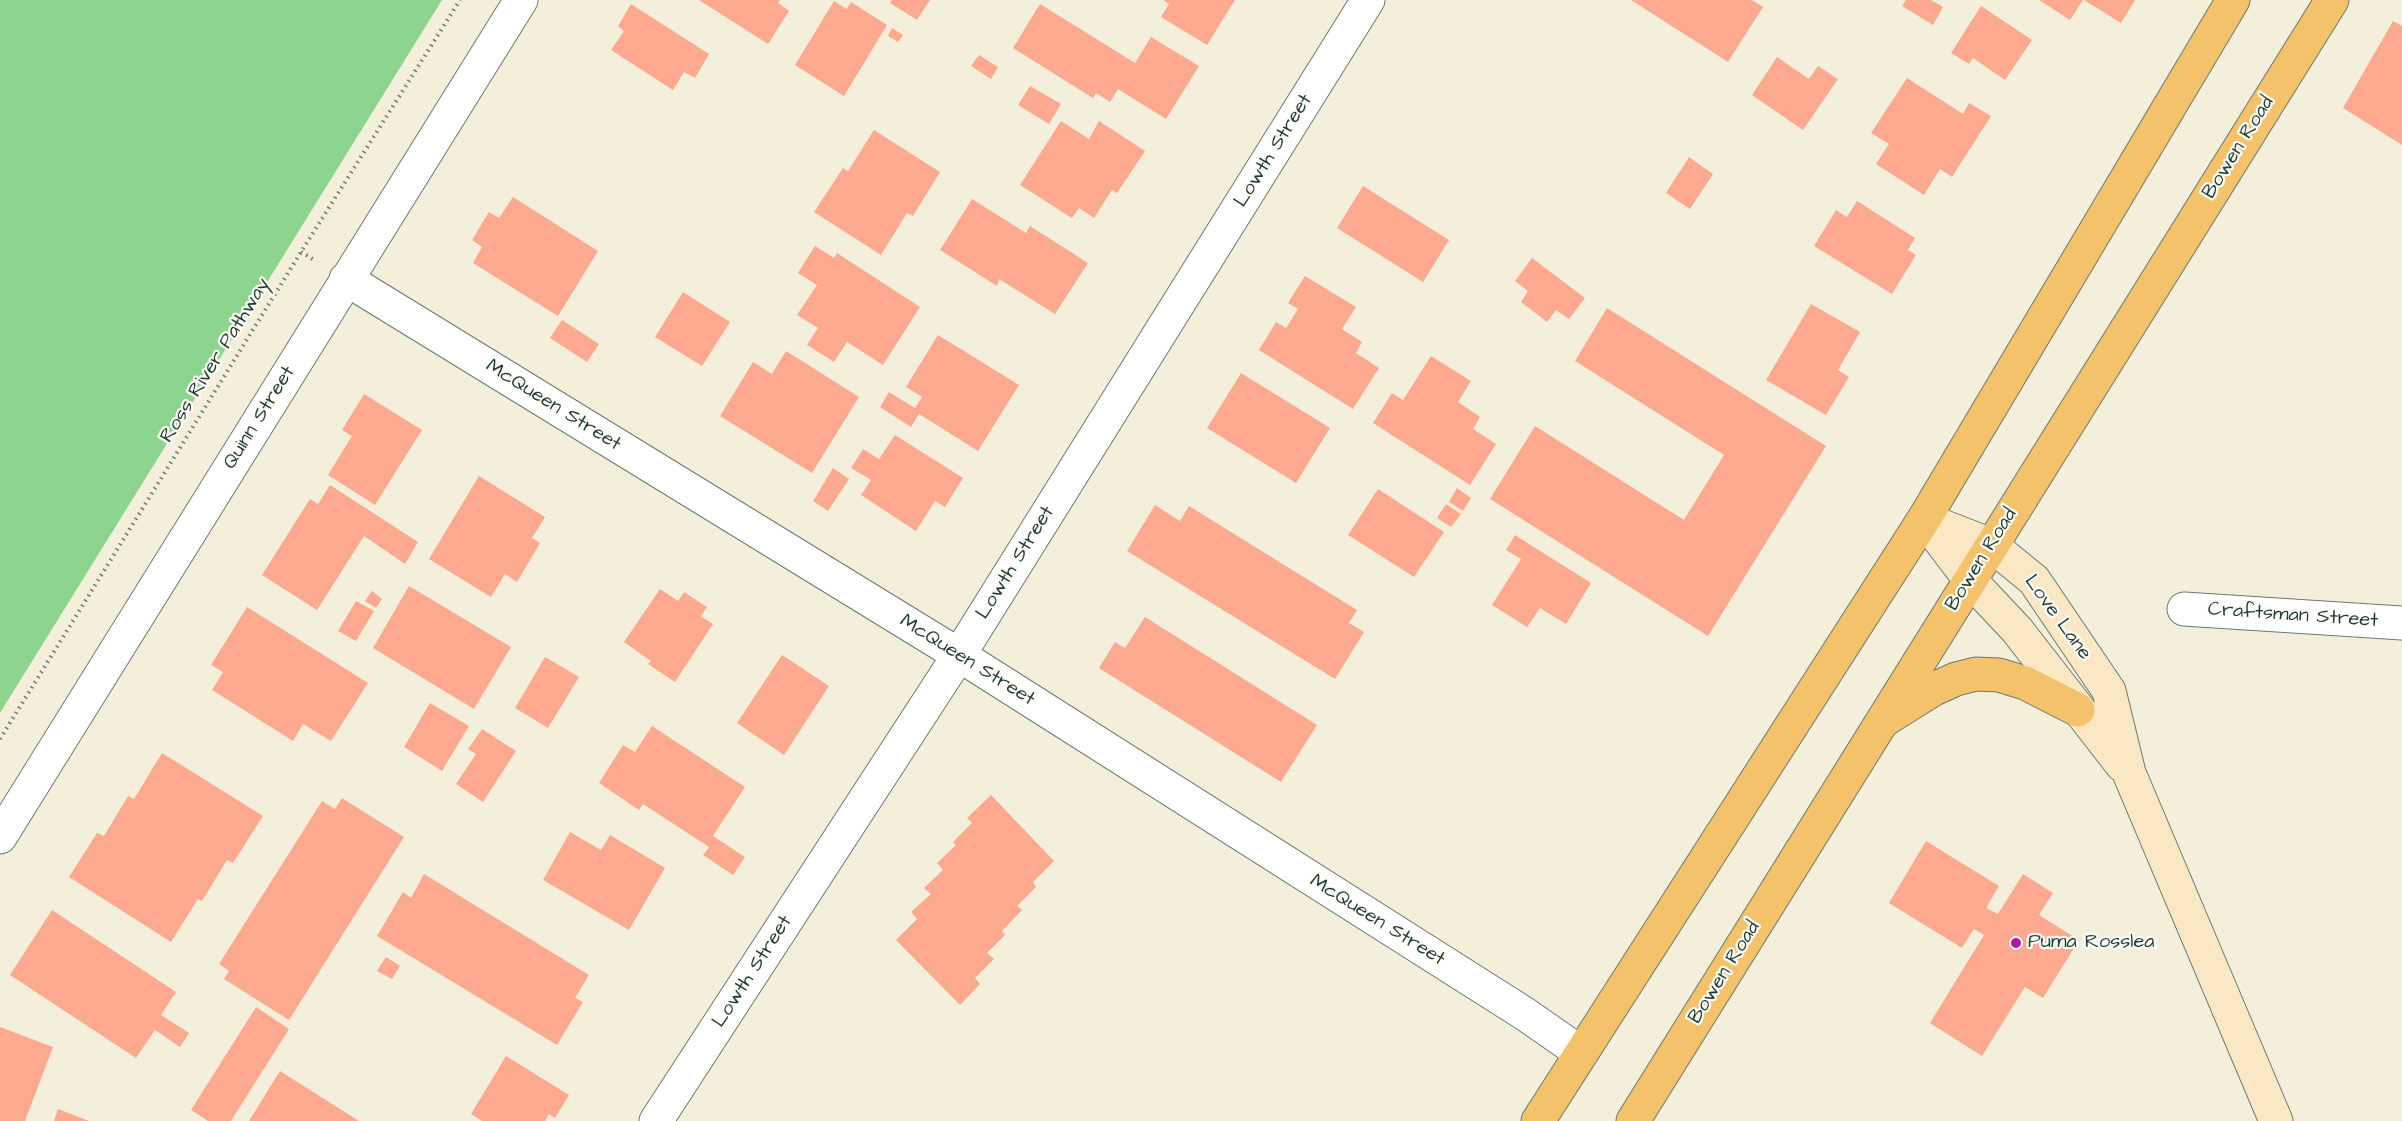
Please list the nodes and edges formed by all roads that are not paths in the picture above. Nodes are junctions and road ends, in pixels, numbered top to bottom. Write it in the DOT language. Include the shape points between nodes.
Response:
graph roads {
  1 [pos="521,0"];
  2 [pos="1368,0"];
  3 [pos="2233,0"];
  4 [pos="2332,0"];
  5 [pos="346,279"];
  6 [pos="1924,519"];
  7 [pos="1991,544"];
  8 [pos="1970,580"];
  9 [pos="2184,609"];
  10 [pos="2402,623"];
  11 [pos="958,655"];
  12 [pos="2078,710"];
  13 [pos="1879,724"];
  14 [pos="2129,773"];
  15 [pos="0,837"];
  16 [pos="1581,1053"];
  17 [pos="657,1121"];
  18 [pos="1538,1121"];
  19 [pos="1633,1121"];
  20 [pos="2276,1121"];
  1 -- 5 [label="street, Quinn Street"];
  2 -- 11 [label="street, Lowth Street"];
  3 -- 6 [label="main road"];
  4 -- 7 [label="main road, Bowen Road"];
  5 -- 11 [label="street, McQueen Street"];
  5 -- 15 [label="street, Quinn Street"];
  6 -- 7 [label="street, Love Lane"];
  6 -- 8 [label="street, Love Lane"];
  6 -- 16 [label="main road"];
  7 -- 8 [label="main road, Bowen Road"];
  7 -- 14 [label="street, Love Lane" via="2034,580 2109,691"];
  8 -- 12 [label="street, Love Lane" via="2017,630"];
  8 -- 13 [label="main road, Bowen Road"];
  9 -- 10 [label="street, Craftsman Street"];
  11 -- 16 [label="street, McQueen Street"];
  11 -- 17 [label="street, Lowth Street"];
  12 -- 13 [label="main road" via="2025,683 1999,675 1976,674 1934,689"];
  12 -- 14 [label="street, Love Lane"];
  13 -- 19 [label="main road, Bowen Road"];
  14 -- 20 [label="street, Love Lane"];
  16 -- 18 [label="main road"];
}
